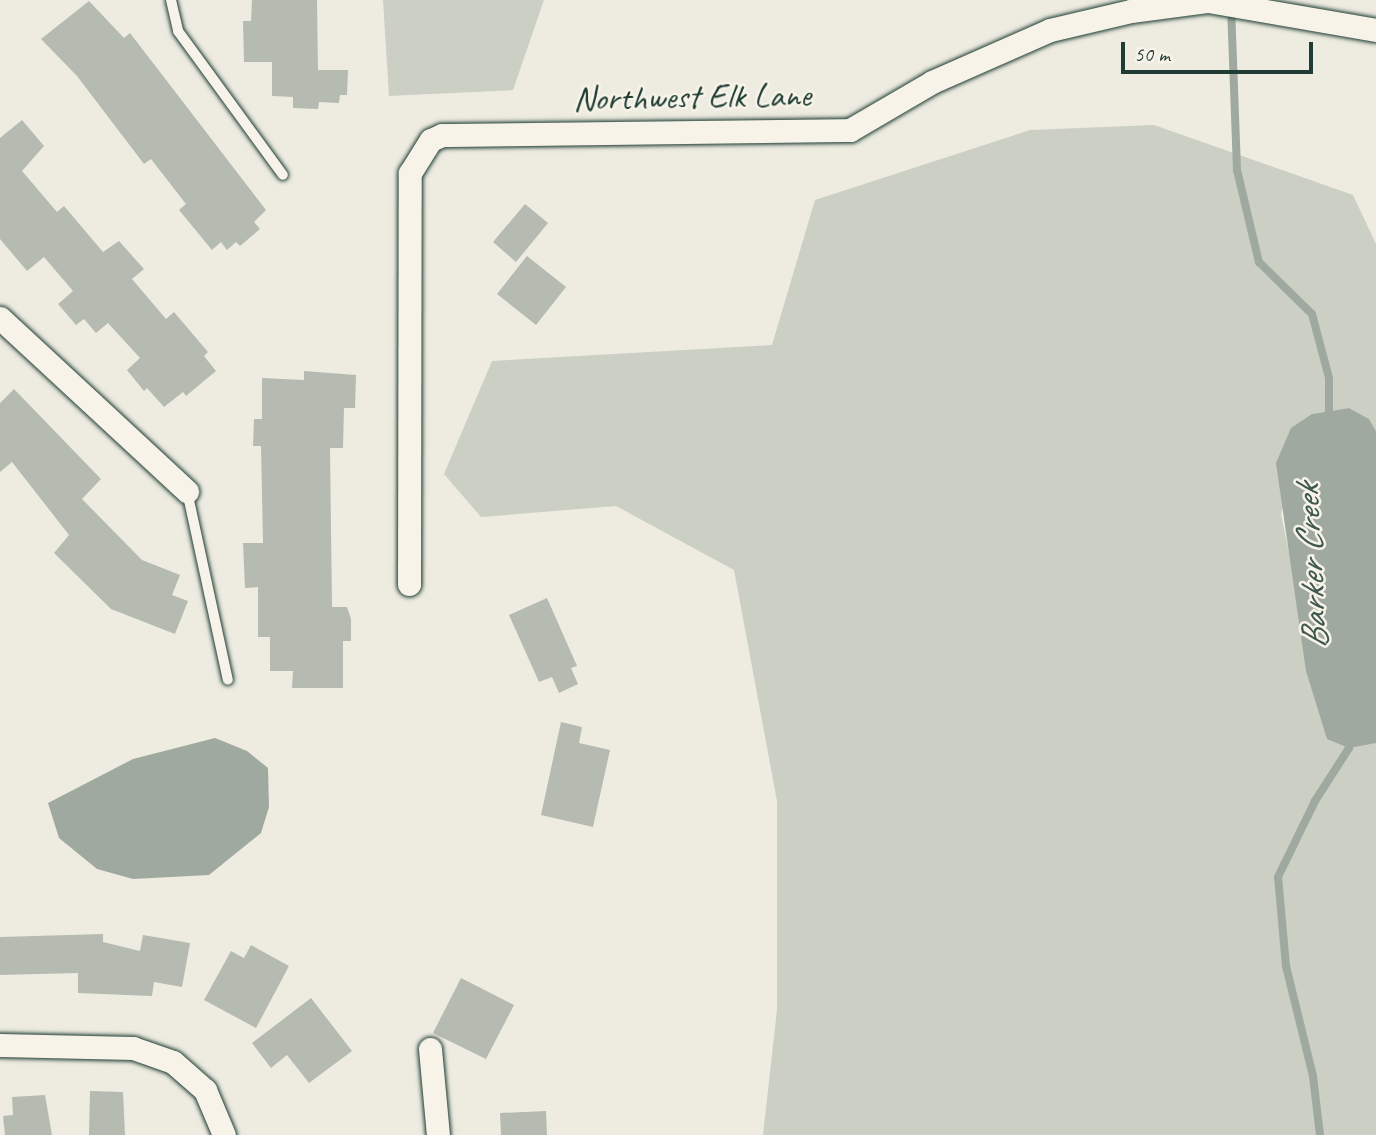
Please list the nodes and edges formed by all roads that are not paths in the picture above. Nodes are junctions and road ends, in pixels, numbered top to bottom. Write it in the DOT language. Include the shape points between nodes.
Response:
graph roads {
  1 [pos="171,0"];
  2 [pos="1208,1"];
  3 [pos="1376,30"];
  4 [pos="283,175"];
  5 [pos="0,318"];
  6 [pos="187,491"];
  7 [pos="409,584"];
  8 [pos="228,680"];
  9 [pos="0,1045"];
  10 [pos="430,1049"];
  11 [pos="224,1135"];
  12 [pos="438,1135"];
  1 -- 4 [label="lane" via="178,31"];
  2 -- 3 [label="street, Northwest Elk Lane"];
  2 -- 7 [label="street, Northwest Elk Lane" via="1131,11 1050,30 932,82 850,130 442,135 431,141 410,173"];
  5 -- 6 [label="street"];
  6 -- 8 [label="lane"];
  9 -- 11 [label="street" via="133,1048 173,1062 205,1090"];
  10 -- 12 [label="street"];
}
